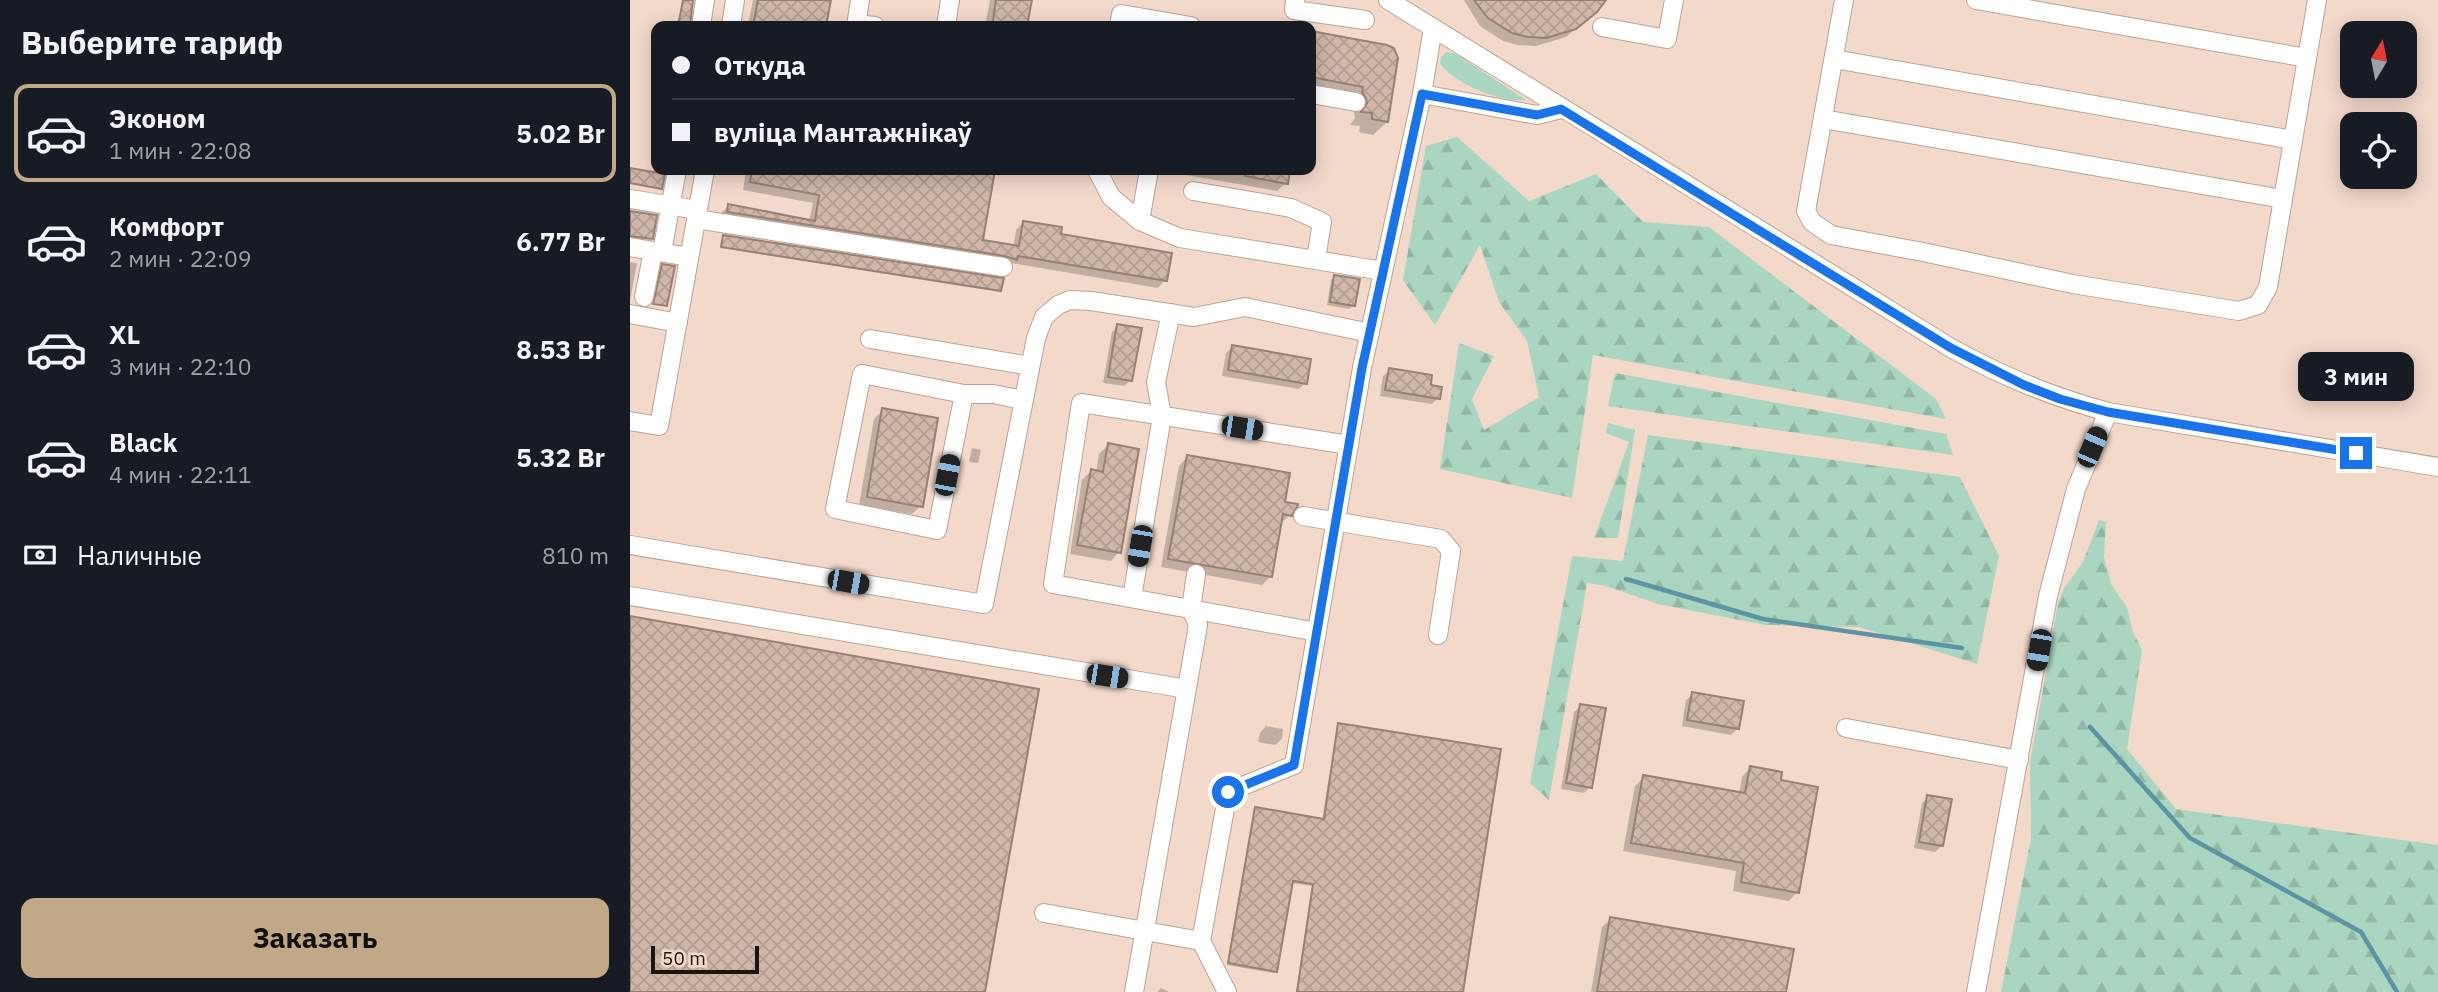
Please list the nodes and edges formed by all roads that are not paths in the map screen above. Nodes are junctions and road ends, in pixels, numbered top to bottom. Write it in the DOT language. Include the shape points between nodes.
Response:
graph roads {
  1 [pos="705,0"];
  2 [pos="735,0"];
  3 [pos="860,0"];
  4 [pos="950,0"];
  5 [pos="1295,0"];
  6 [pos="1388,0"];
  7 [pos="1674,0"];
  8 [pos="1844,0"];
  9 [pos="1976,0"];
  10 [pos="2317,0"];
  11 [pos="1117,13"];
  12 [pos="1365,20"];
  13 [pos="702,21"];
  14 [pos="732,21"];
  15 [pos="857,21"];
  16 [pos="947,21"];
  17 [pos="1162,21"];
  18 [pos="1602,27"];
  19 [pos="1433,28"];
  20 [pos="2307,58"];
  21 [pos="1834,59"];
  22 [pos="1422,94"];
  23 [pos="1316,95"];
  24 [pos="1356,102"];
  25 [pos="1561,109"];
  26 [pos="1823,119"];
  27 [pos="2293,140"];
  28 [pos="676,175"];
  29 [pos="704,175"];
  30 [pos="1100,175"];
  31 [pos="1148,175"];
  32 [pos="1193,191"];
  33 [pos="630,199"];
  34 [pos="2283,199"];
  35 [pos="670,206"];
  36 [pos="697,215"];
  37 [pos="1140,221"];
  38 [pos="630,247"];
  39 [pos="657,251"];
  40 [pos="689,257"];
  41 [pos="1316,259"];
  42 [pos="1003,267"];
  43 [pos="1383,271"];
  44 [pos="644,298"];
  45 [pos="1171,313"];
  46 [pos="630,314"];
  47 [pos="678,323"];
  48 [pos="1370,332"];
  49 [pos="870,339"];
  50 [pos="1030,366"];
  51 [pos="964,394"];
  52 [pos="1023,400"];
  53 [pos="2108,412"];
  54 [pos="1162,416"];
  55 [pos="630,421"];
  56 [pos="1349,445"];
  57 [pos="2438,467"];
  58 [pos="1303,516"];
  59 [pos="1336,521"];
  60 [pos="630,545"];
  61 [pos="1196,574"];
  62 [pos="630,596"];
  63 [pos="1132,598"];
  64 [pos="1191,609"];
  65 [pos="1317,632"];
  66 [pos="1438,635"];
  67 [pos="1187,689"];
  68 [pos="1846,728"];
  69 [pos="2019,760"];
  70 [pos="1044,913"];
  71 [pos="1145,931"];
  72 [pos="1201,941"];
  73 [pos="1134,992"];
  74 [pos="1227,992"];
  75 [pos="1976,992"];
  1 -- 13 [label="street"];
  2 -- 14 [label="street"];
  3 -- 15 [label="street"];
  4 -- 16 [label="street"];
  5 -- 12 [label="street" via="1294,10"];
  6 -- 19 [label="street"];
  7 -- 18 [label="street" via="1667,39"];
  8 -- 21 [label="street"];
  9 -- 20 [label="street"];
  10 -- 20 [label="street"];
  11 -- 17 [label="street"];
  19 -- 22 [label="street"];
  19 -- 25 [label="street"];
  20 -- 27 [label="street"];
  21 -- 26 [label="street"];
  21 -- 27 [label="street"];
  22 -- 25 [label="street" via="1537,115"];
  22 -- 43 [label="street"];
  23 -- 24 [label="street"];
  25 -- 53 [label="street" via="1951,348 2024,385"];
  26 -- 34 [label="street"];
  26 -- 34 [label="street" via="1806,211 1812,222 1831,235 2073,284 2239,311 2258,305 2268,287"];
  27 -- 34 [label="street"];
  28 -- 35 [label="street"];
  29 -- 36 [label="street"];
  30 -- 37 [label="street" via="1111,197"];
  31 -- 37 [label="street"];
  32 -- 41 [label="street" via="1291,208 1322,222"];
  33 -- 35 [label="street"];
  35 -- 36 [label="street"];
  35 -- 39 [label="street"];
  36 -- 40 [label="street"];
  36 -- 42 [label="street"];
  37 -- 41 [label="street" via="1180,238"];
  38 -- 39 [label="street"];
  39 -- 40 [label="street"];
  39 -- 44 [label="street"];
  40 -- 47 [label="street"];
  41 -- 43 [label="street"];
  43 -- 48 [label="street"];
  45 -- 48 [label="street" via="1194,317 1245,307"];
  45 -- 50 [label="street" via="1070,300 1044,317"];
  45 -- 54 [label="street" via="1156,382"];
  46 -- 47 [label="street"];
  47 -- 55 [label="street" via="660,426"];
  48 -- 56 [label="street"];
  49 -- 50 [label="street"];
  50 -- 52 [label="street"];
  51 -- 51 [label="street" via="862,374 835,509 937,530"];
  51 -- 52 [label="street"];
  52 -- 60 [label="street" via="984,604"];
  53 -- 57 [label="street"];
  53 -- 69 [label="street" via="2066,520"];
  54 -- 56 [label="street"];
  54 -- 63 [label="street"];
  54 -- 63 [label="street" via="1081,403 1053,584"];
  56 -- 59 [label="street"];
  58 -- 59 [label="street"];
  59 -- 65 [label="street"];
  59 -- 66 [label="street" via="1441,539 1451,551"];
  61 -- 64 [label="street"];
  62 -- 67 [label="street"];
  63 -- 64 [label="street"];
  64 -- 65 [label="street"];
  64 -- 67 [label="street" via="1198,625"];
  65 -- 72 [label="street" via="1294,765 1228,792"];
  67 -- 71 [label="street"];
  68 -- 69 [label="street"];
  69 -- 75 [label="street"];
  70 -- 71 [label="street"];
  71 -- 72 [label="street"];
  71 -- 73 [label="street"];
  72 -- 74 [label="street"];
}
